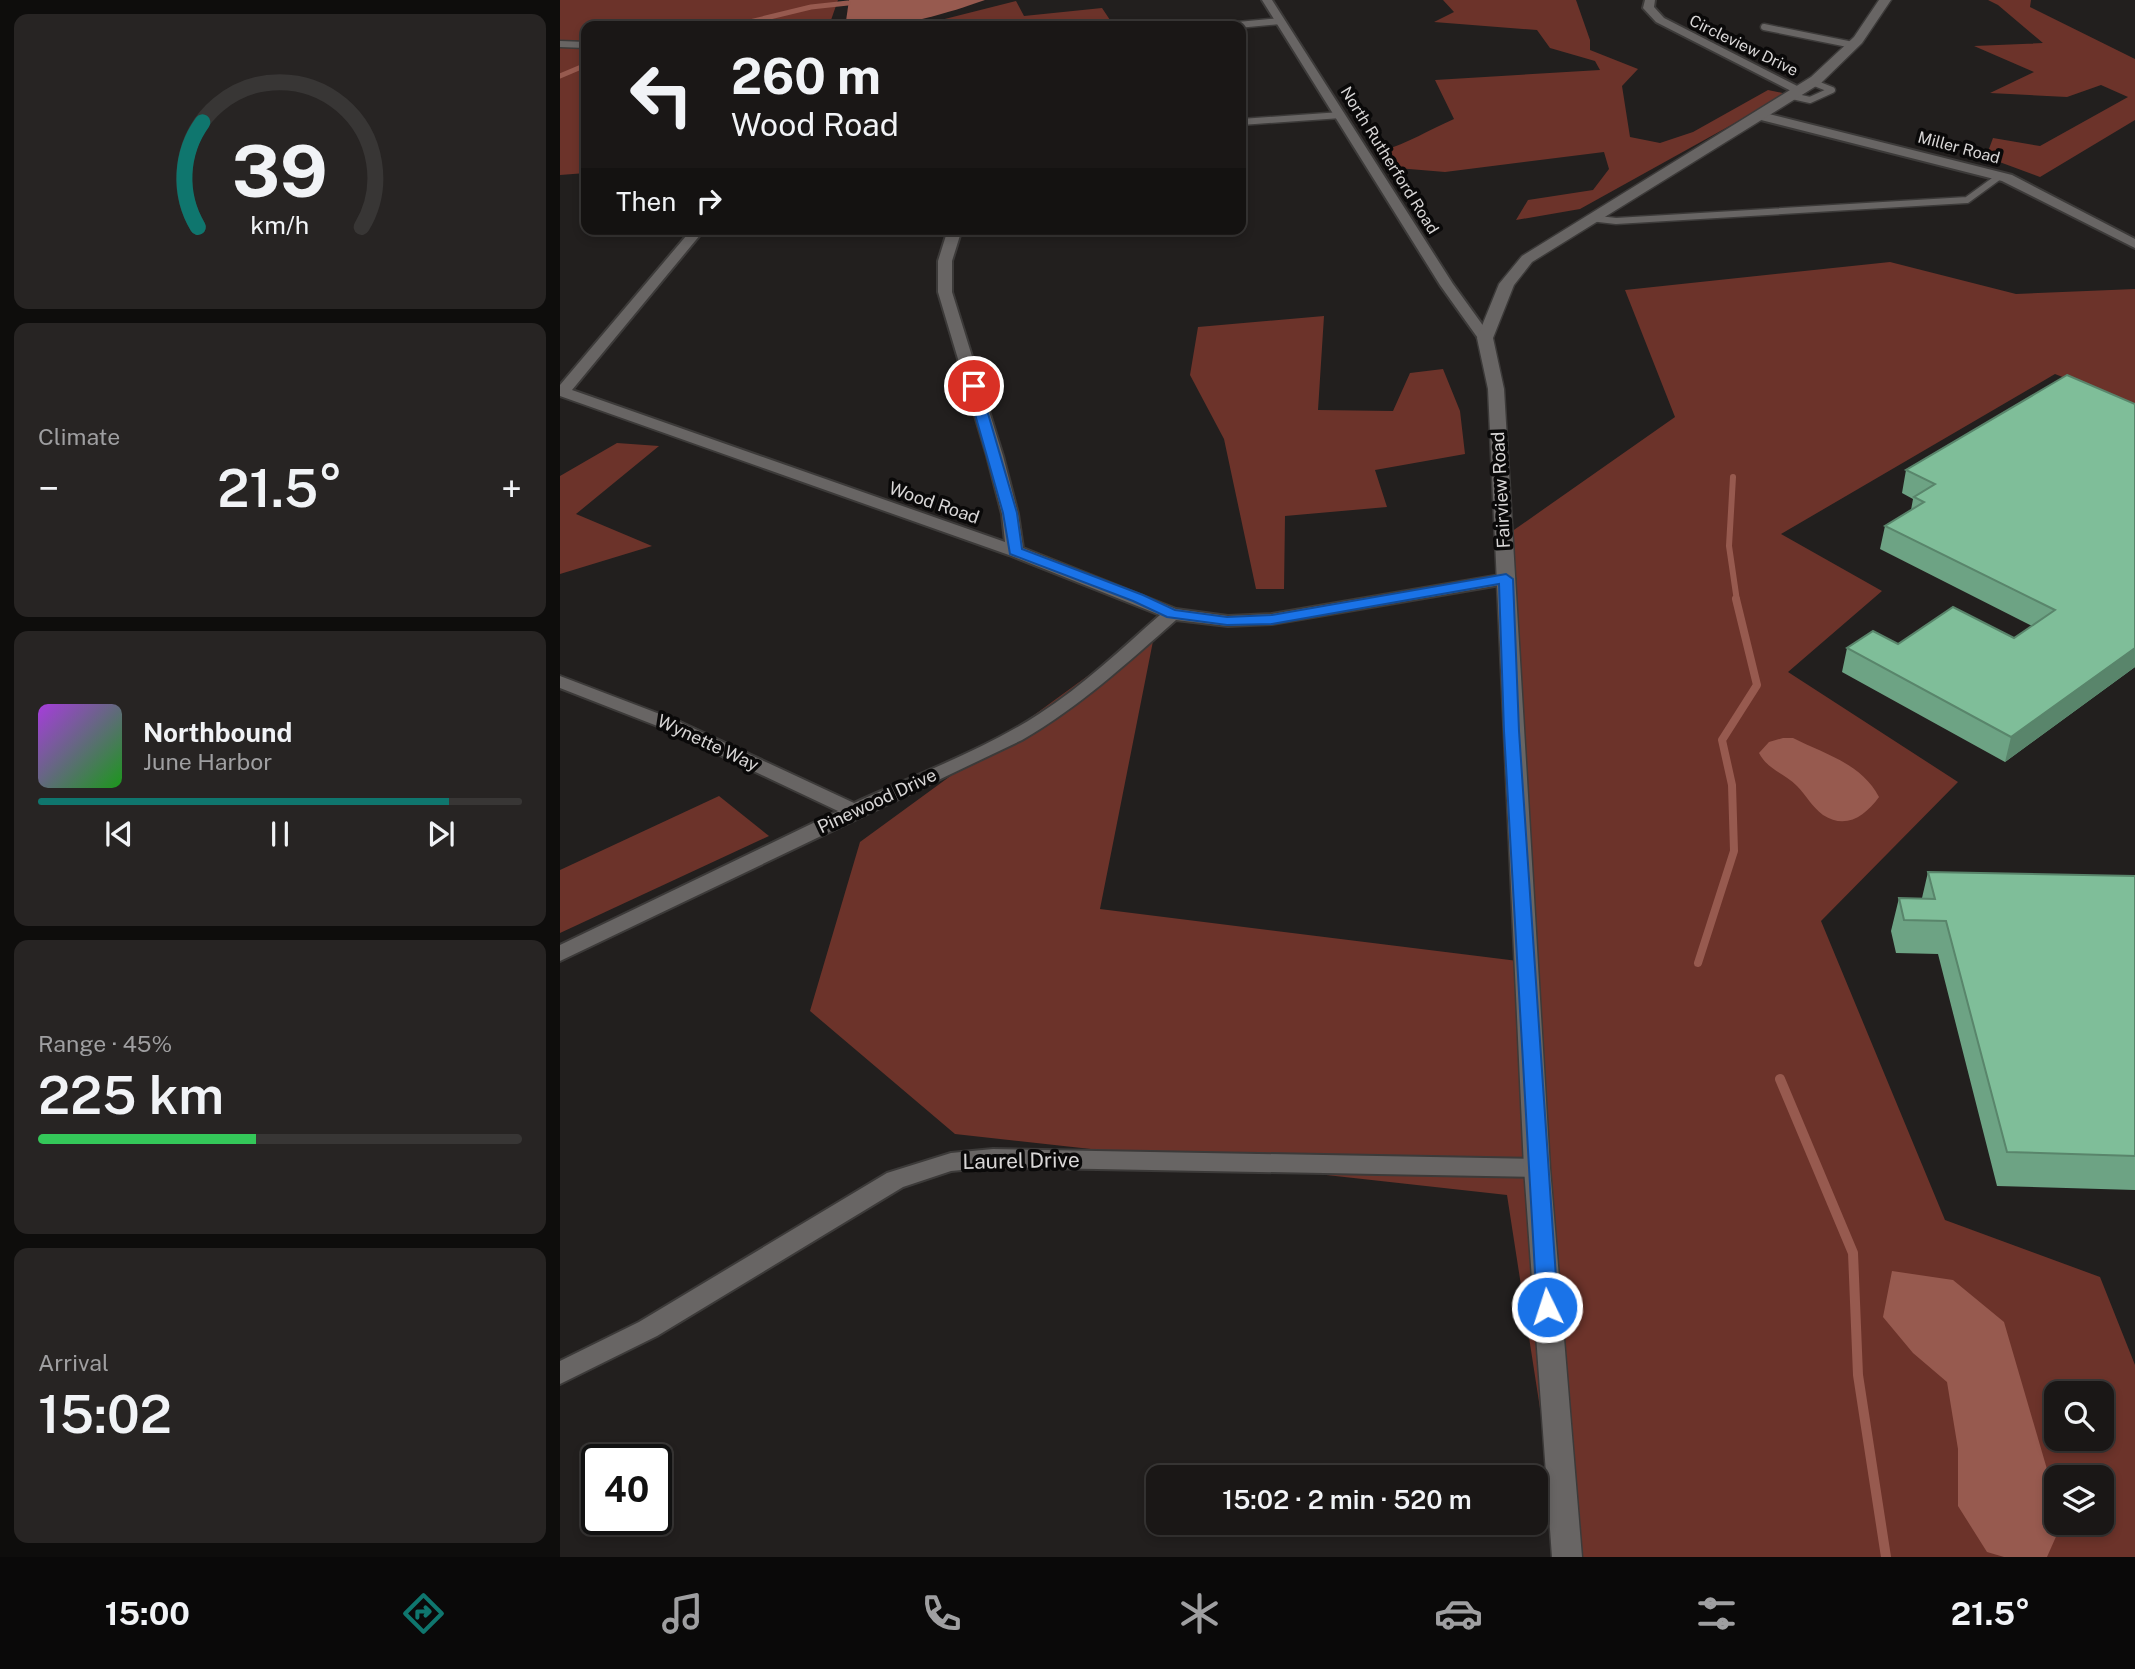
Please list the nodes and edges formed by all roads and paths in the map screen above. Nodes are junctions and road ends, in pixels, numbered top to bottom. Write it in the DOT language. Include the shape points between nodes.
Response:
graph roads {
  1 [pos="1268,0"];
  2 [pos="1650,0"];
  3 [pos="1885,0"];
  4 [pos="1282,21"];
  5 [pos="1246,24"];
  6 [pos="1763,26"];
  7 [pos="560,44"];
  8 [pos="581,44"];
  9 [pos="1853,46"];
  10 [pos="1802,90"];
  11 [pos="1341,115"];
  12 [pos="1761,116"];
  13 [pos="1246,122"];
  14 [pos="2000,176"];
  15 [pos="1589,218"];
  16 [pos="694,235"];
  17 [pos="953,235"];
  18 [pos="2135,244"];
  19 [pos="1485,338"];
  20 [pos="561,392"];
  21 [pos="1015,551"];
  22 [pos="1506,579"];
  23 [pos="1172,614"];
  24 [pos="560,682"];
  25 [pos="853,811"];
  26 [pos="560,954"];
  27 [pos="1537,1168"];
  28 [pos="560,1373"];
  29 [pos="1567,1557"];
  1 -- 4 [label="street, North Rutherford Road"];
  2 -- 10 [label="street, Circleview Drive" via="1648,8 1660,20"];
  3 -- 9 [label="street"];
  4 -- 5 [label="lane"];
  4 -- 11 [label="street, North Rutherford Road"];
  6 -- 9 [label="lane"];
  7 -- 8 [label="lane"];
  9 -- 10 [label="street"];
  10 -- 12 [label="street"];
  11 -- 13 [label="lane"];
  11 -- 19 [label="street, North Rutherford Road"];
  12 -- 14 [label="street, Miller Road"];
  12 -- 15 [label="street"];
  14 -- 15 [label="lane" via="1967,200 1616,221"];
  14 -- 18 [label="street, Miller Road" via="2034,189"];
  15 -- 19 [label="street" via="1541,248 1517,270"];
  16 -- 20 [label="street"];
  17 -- 21 [label="street" via="945,261 945,292 995,456"];
  19 -- 22 [label="street, Fairview Road" via="1496,389"];
  20 -- 21 [label="street, Wood Road"];
  21 -- 23 [label="street, Wood Road"];
  22 -- 23 [label="street, Wood Road" via="1272,619 1227,621"];
  22 -- 27 [label="street, Fairview Road"];
  23 -- 25 [label="street, Pinewood Drive" via="1089,687 1045,718"];
  24 -- 25 [label="street, Wynette Way" via="671,725"];
  25 -- 26 [label="street, Pinewood Drive"];
  27 -- 28 [label="street, Laurel Drive" via="993,1158 951,1162 881,1187 648,1329"];
  27 -- 29 [label="street, Fairview Road"];
}
